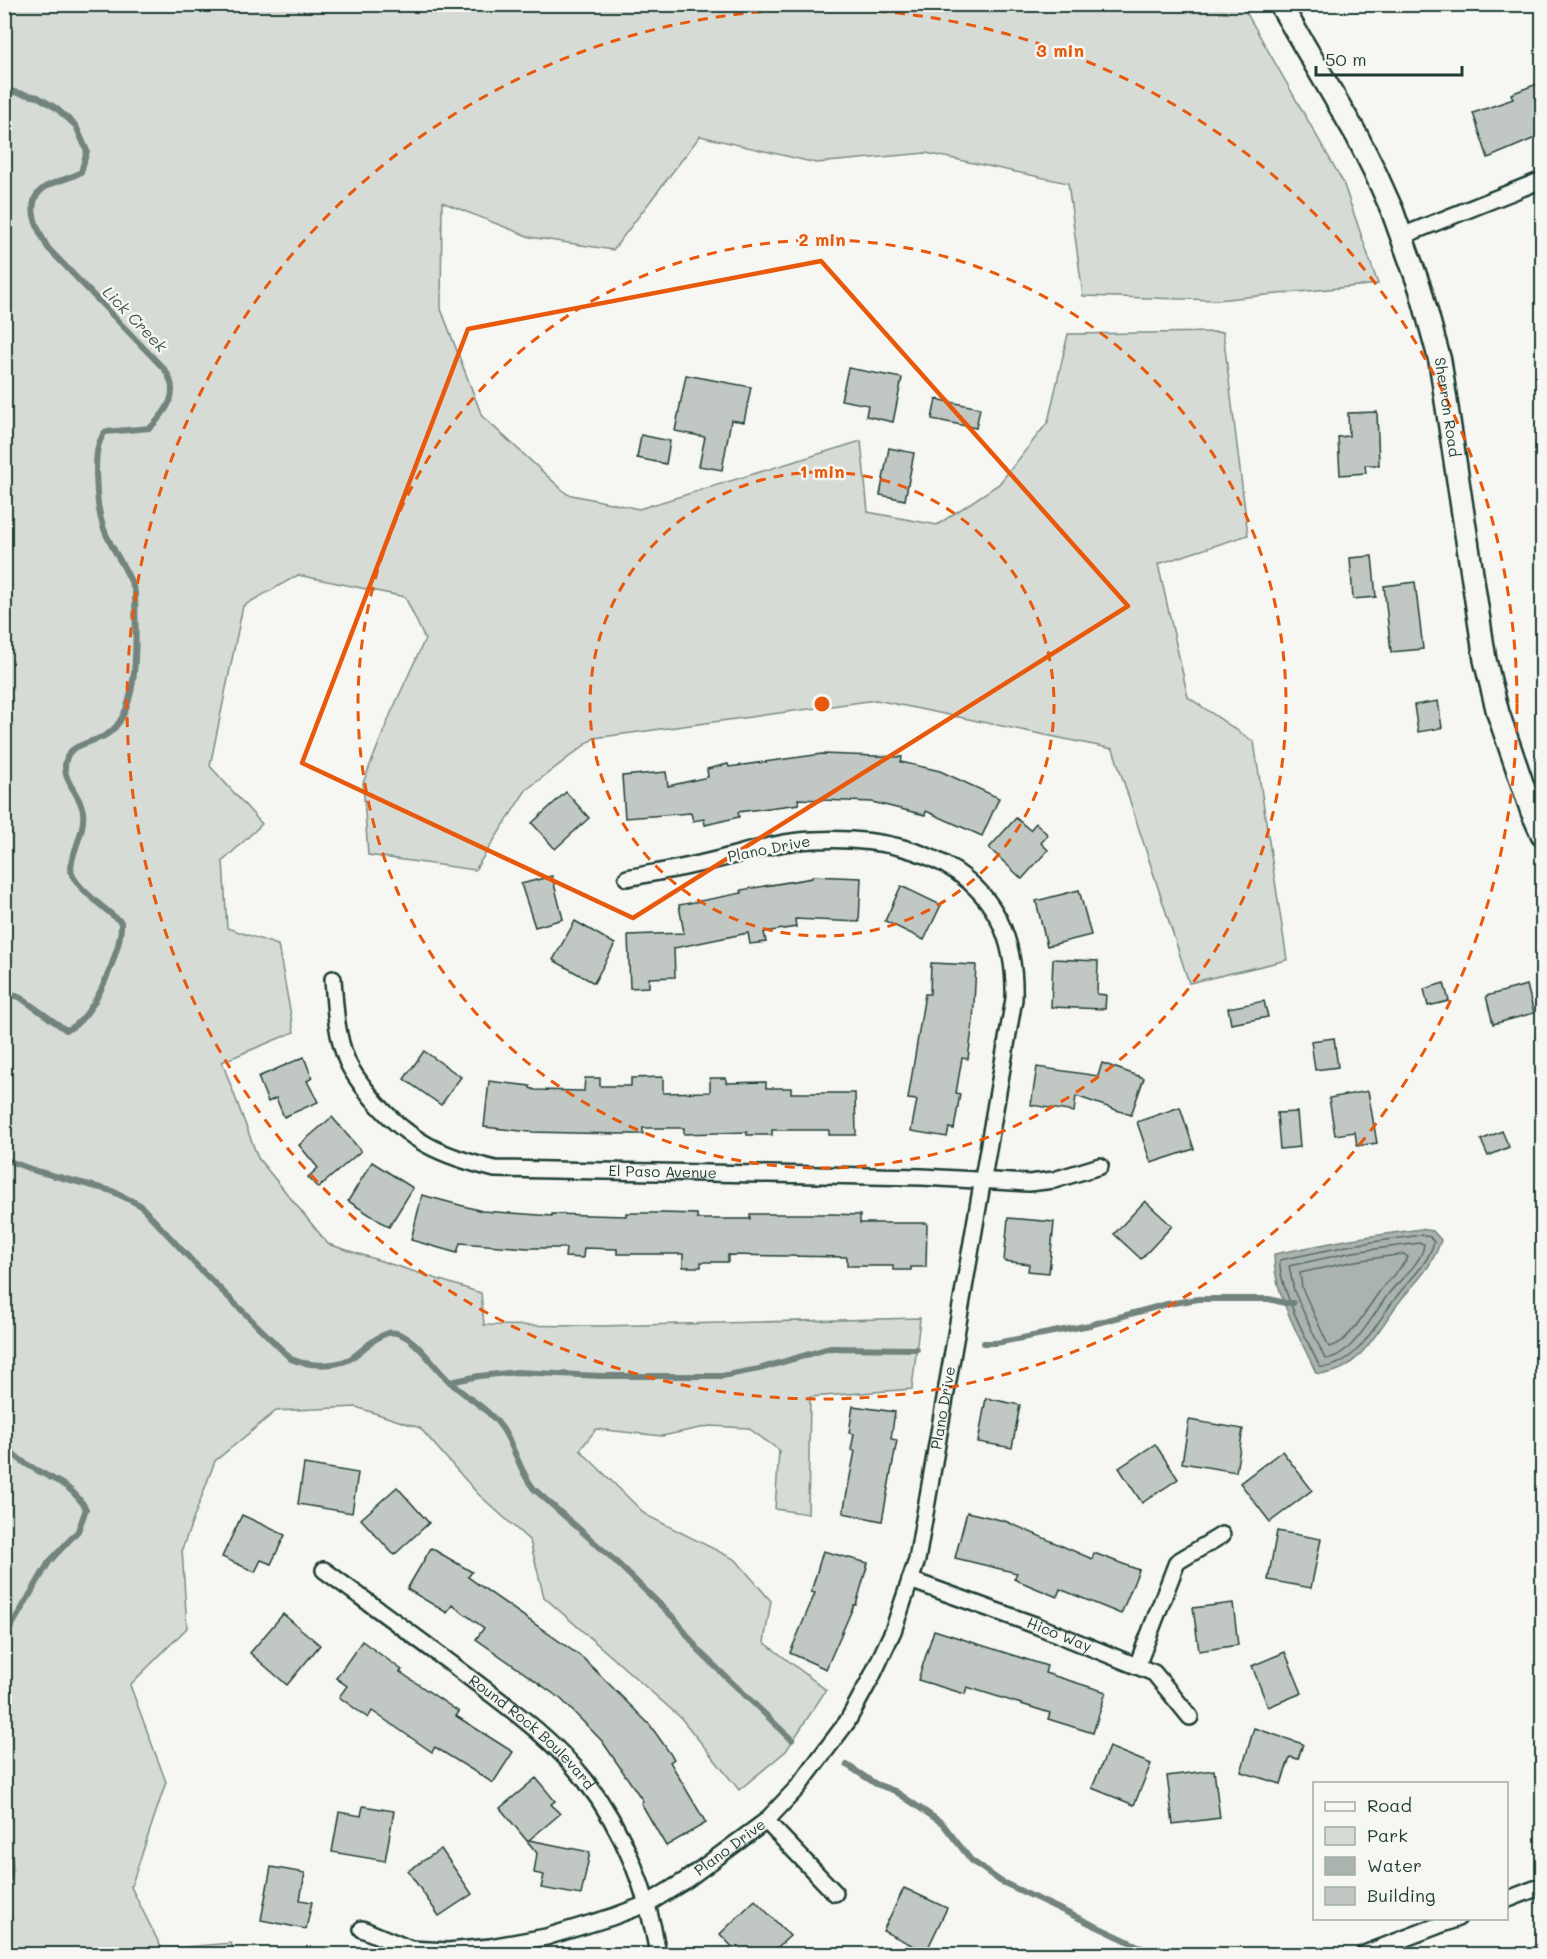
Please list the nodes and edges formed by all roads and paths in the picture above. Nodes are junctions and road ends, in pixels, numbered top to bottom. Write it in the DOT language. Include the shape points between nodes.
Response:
graph roads {
  1 [pos="1280,4"];
  2 [pos="1542,180"];
  3 [pos="1402,236"];
  4 [pos="1542,834"];
  5 [pos="627,878"];
  6 [pos="333,979"];
  7 [pos="1100,1166"];
  8 [pos="983,1180"];
  9 [pos="1222,1535"];
  10 [pos="324,1570"];
  11 [pos="910,1580"];
  12 [pos="1137,1666"];
  13 [pos="1190,1718"];
  14 [pos="766,1821"];
  15 [pos="1542,1886"];
  16 [pos="835,1893"];
  17 [pos="1508,1899"];
  18 [pos="647,1904"];
  19 [pos="1453,1920"];
  20 [pos="362,1929"];
  21 [pos="658,1954"];
  22 [pos="1364,1954"];
  1 -- 3 [label="main road, Sherron Road" via="1357,136"];
  2 -- 3 [label="street"];
  3 -- 4 [label="main road, Sherron Road" via="1440,361 1488,671 1507,742"];
  5 -- 8 [label="street, Plano Drive" via="812,840 846,840 913,851 956,870 1000,919 1011,949 1015,978"];
  6 -- 8 [label="street, El Paso Avenue" via="336,1022 347,1062 364,1089 410,1136 463,1161 495,1169 532,1171"];
  7 -- 8 [label="street, El Paso Avenue" via="1029,1183"];
  8 -- 11 [label="street, Plano Drive"];
  9 -- 12 [label="street" via="1177,1562"];
  10 -- 18 [label="street, Round Rock Boulevard" via="513,1710 555,1746 609,1817 631,1859"];
  11 -- 12 [label="street, Hico Way"];
  11 -- 14 [label="street, Plano Drive" via="893,1631 847,1722 798,1787"];
  12 -- 13 [label="street, Hico Way" via="1154,1673"];
  14 -- 16 [label="street"];
  14 -- 18 [label="street, Plano Drive"];
  15 -- 17 [label="street"];
  18 -- 20 [label="street, Plano Drive" via="546,1937 458,1950 410,1949"];
  18 -- 21 [label="street, Round Rock Boulevard"];
  19 -- 22 [label="street"];
}
